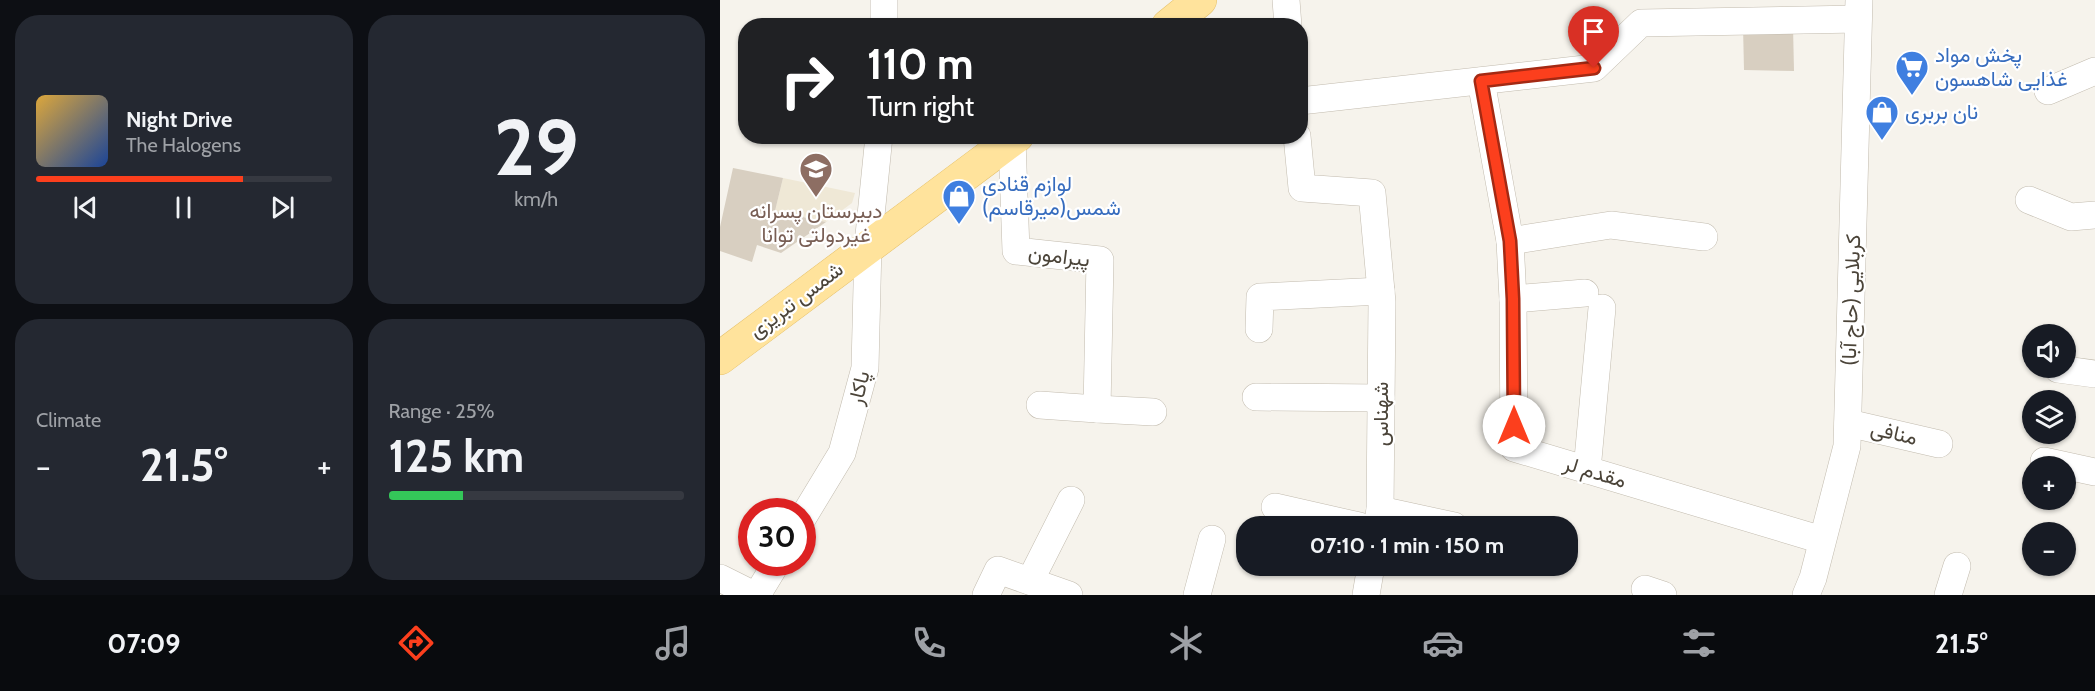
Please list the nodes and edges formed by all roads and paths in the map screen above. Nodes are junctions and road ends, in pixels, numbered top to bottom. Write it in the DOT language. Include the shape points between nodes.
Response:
graph roads {
  1 [pos="884,0"];
  2 [pos="1176,0"];
  3 [pos="1200,0"];
  4 [pos="1286,0"];
  5 [pos="1859,9"];
  6 [pos="884,18"];
  7 [pos="1166,18"];
  8 [pos="1178,18"];
  9 [pos="1287,18"];
  10 [pos="2095,71"];
  11 [pos="1481,81"];
  12 [pos="2049,91"];
  13 [pos="1308,100"];
  14 [pos="878,144"];
  15 [pos="1006,144"];
  16 [pos="1014,144"];
  17 [pos="1298,144"];
  18 [pos="2028,200"];
  19 [pos="2095,215"];
  20 [pos="1704,237"];
  21 [pos="1510,241"];
  22 [pos="868,245"];
  23 [pos="1381,296"];
  24 [pos="1513,299"];
  25 [pos="1259,329"];
  26 [pos="720,358"];
  27 [pos="2076,371"];
  28 [pos="2095,374"];
  29 [pos="1256,397"];
  30 [pos="1381,398"];
  31 [pos="1040,405"];
  32 [pos="1097,408"];
  33 [pos="1153,411"];
  34 [pos="1848,423"];
  35 [pos="1939,444"];
  36 [pos="2076,468"];
  37 [pos="1587,470"];
  38 [pos="2095,472"];
  39 [pos="815,498"];
  40 [pos="1071,500"];
  41 [pos="1275,507"];
  42 [pos="1315,516"];
  43 [pos="1379,516"];
  44 [pos="1212,539"];
  45 [pos="1822,540"];
  46 [pos="1957,566"];
  47 [pos="768,576"];
  48 [pos="1369,576"];
  49 [pos="720,578"];
  50 [pos="1048,587"];
  51 [pos="756,595"];
  52 [pos="986,595"];
  53 [pos="1197,595"];
  54 [pos="1366,595"];
  55 [pos="1806,595"];
  56 [pos="1948,595"];
  1 -- 6 [label="street"];
  2 -- 7 [label="main road"];
  3 -- 8 [label="main road"];
  4 -- 9 [label="street"];
  5 -- 11 [label="street" via="1641,23 1594,68"];
  5 -- 34 [label="street, کربلایی (حاج آبا)"];
  10 -- 12 [label="street"];
  11 -- 13 [label="street"];
  11 -- 21 [label="street, مقدم لر"];
  14 -- 22 [label="street, پاکار"];
  15 -- 22 [label="main road, شمس تبریزی"];
  16 -- 32 [label="street, پیرامون" via="1017,251 1100,260"];
  17 -- 23 [label="street, شهناس" via="1302,188 1372,193"];
  18 -- 19 [label="street" via="2071,217"];
  20 -- 21 [label="street" via="1611,225"];
  21 -- 24 [label="street, مقدم لر"];
  22 -- 26 [label="main road, شمس تبریزی"];
  22 -- 39 [label="street, پاکار" via="865,368 842,453"];
  23 -- 25 [label="street" via="1260,297"];
  23 -- 30 [label="street, شهناس"];
  24 -- 37 [label="street, مقدم لر" via="1514,448"];
  24 -- 37 [label="street" via="1594,300"];
  27 -- 28 [label="street"];
  29 -- 30 [label="street"];
  30 -- 43 [label="street, شهناس"];
  31 -- 32 [label="street"];
  32 -- 33 [label="street"];
  34 -- 35 [label="street, منافی"];
  34 -- 45 [label="street, کربلایی (حاج آبا)" via="1847,446"];
  36 -- 38 [label="street"];
  37 -- 45 [label="street, مقدم لر"];
  40 -- 50 [label="street"];
  41 -- 42 [label="street"];
  44 -- 53 [label="street"];
  45 -- 55 [label="street, کربلایی (حاج آبا)"];
  46 -- 56 [label="street"];
  47 -- 51 [label="street"];
  48 -- 54 [label="street"];
  49 -- 51 [label="street"];
  50 -- 52 [label="street" via="998,570"];
}
